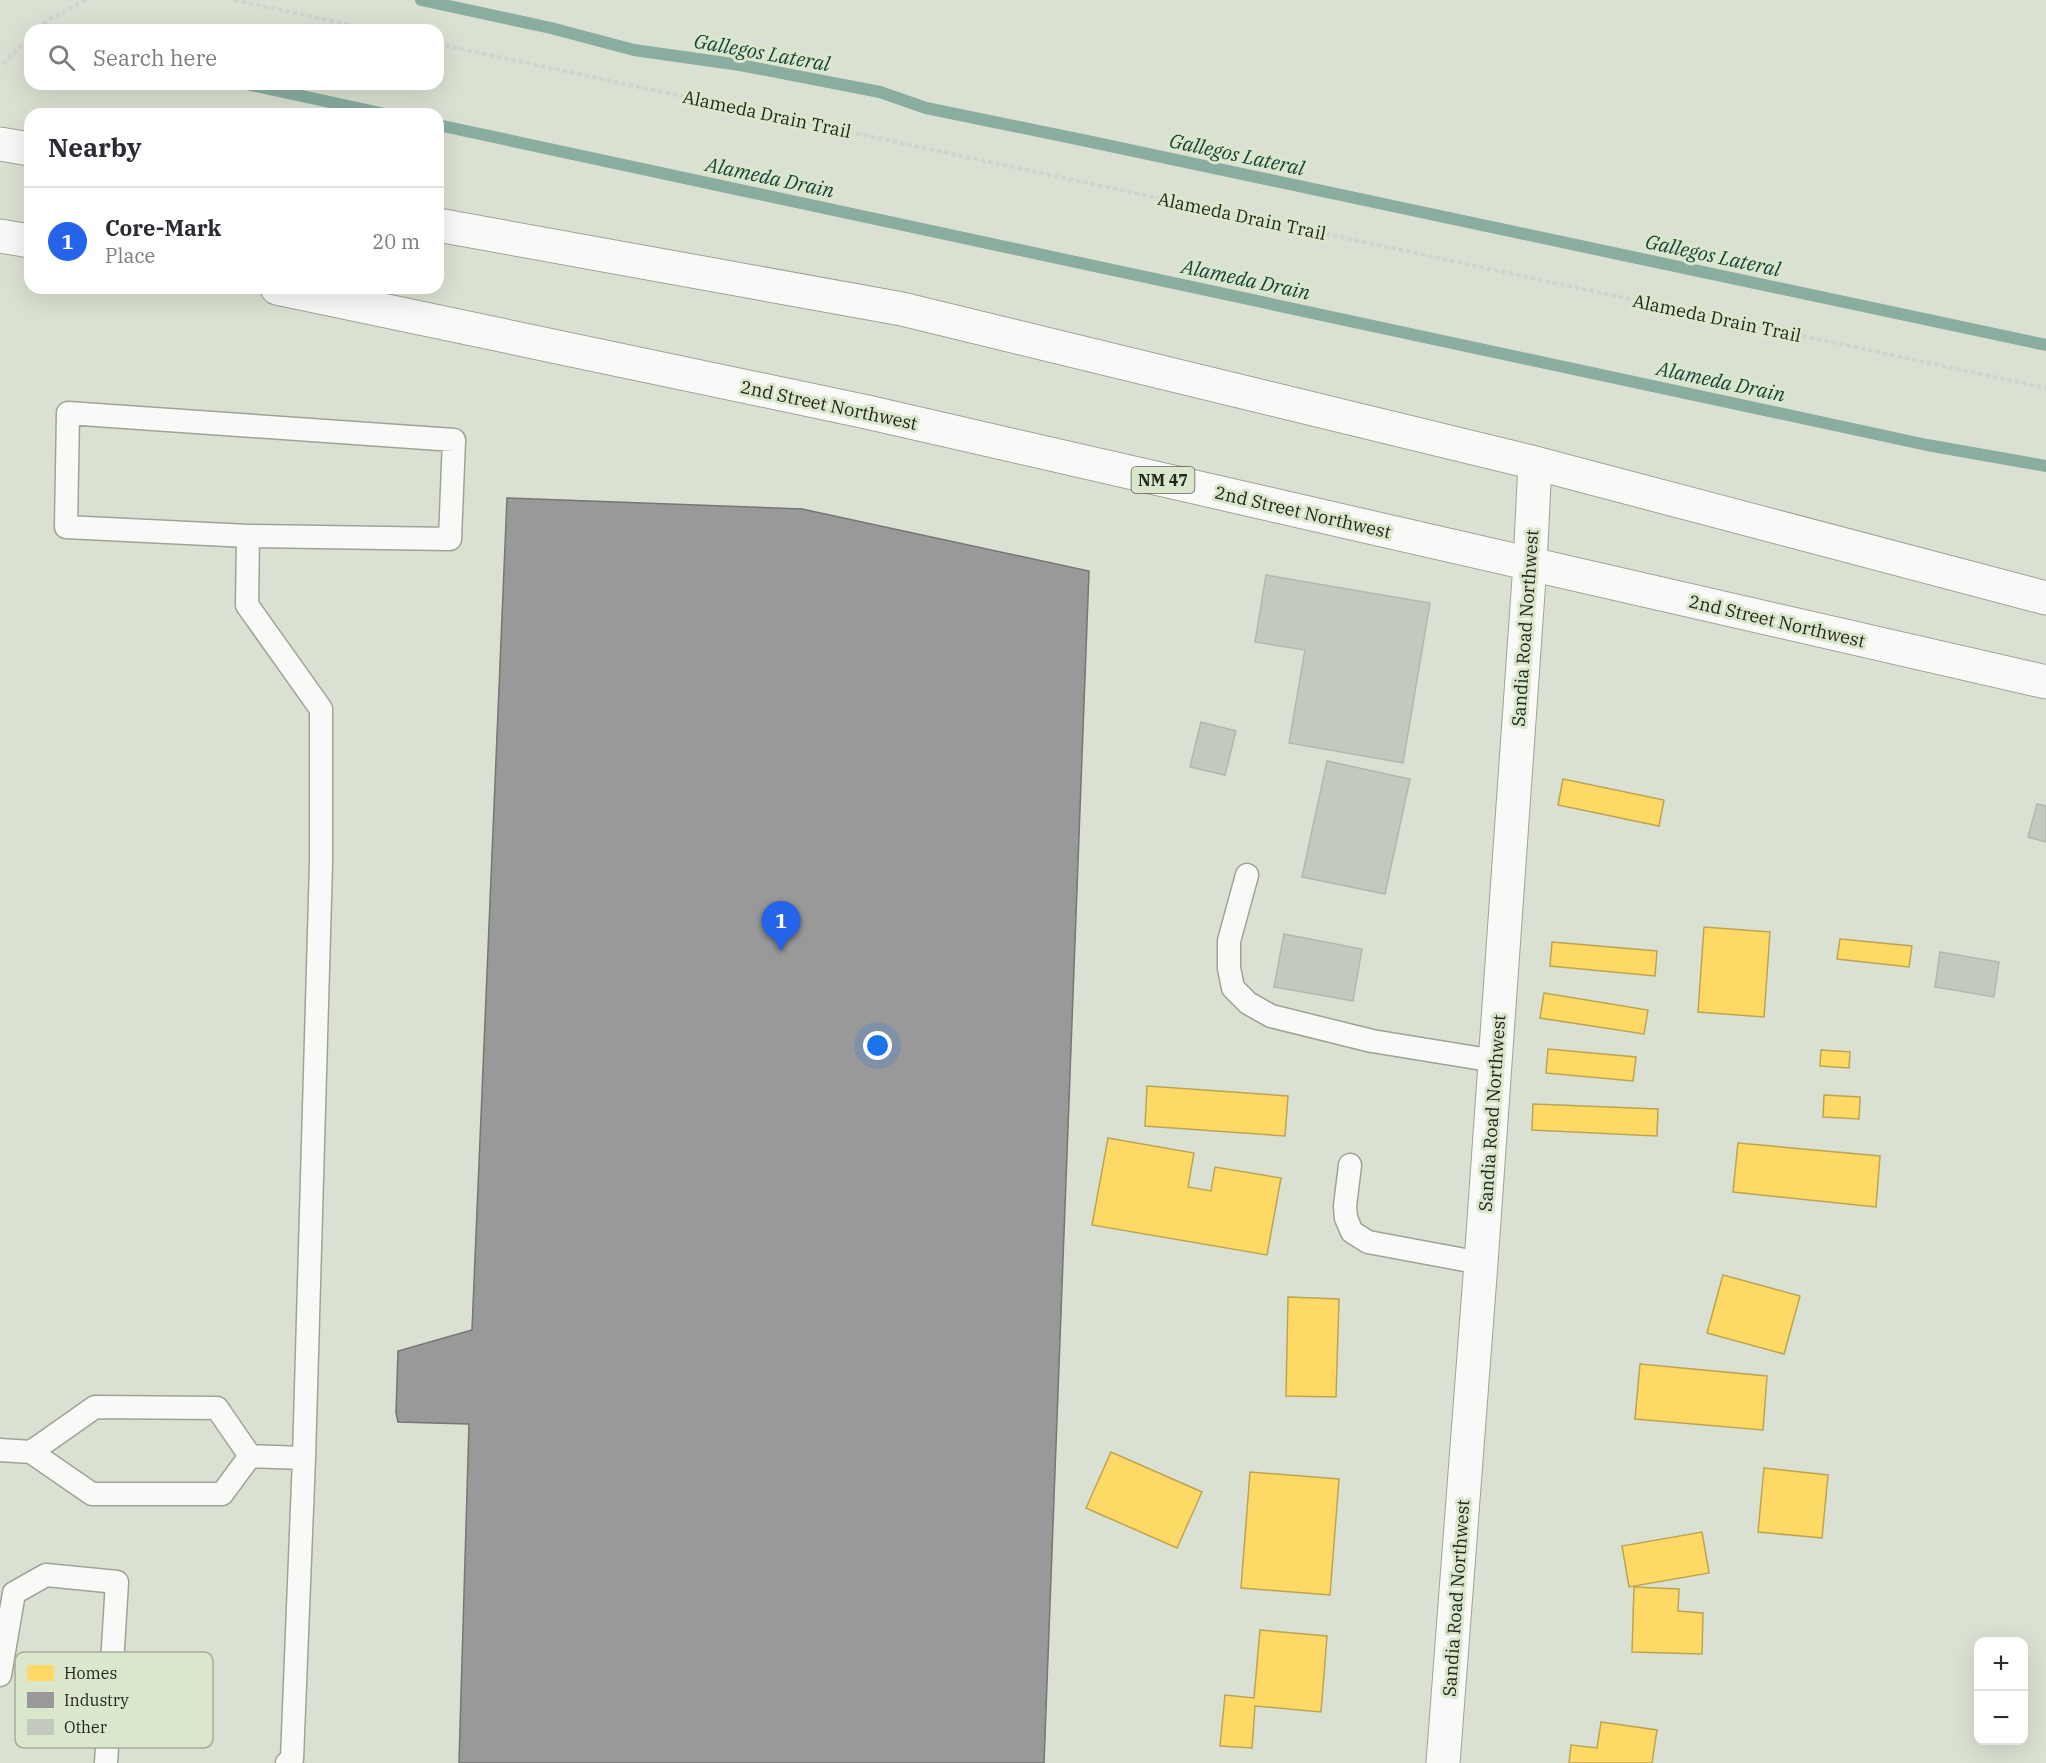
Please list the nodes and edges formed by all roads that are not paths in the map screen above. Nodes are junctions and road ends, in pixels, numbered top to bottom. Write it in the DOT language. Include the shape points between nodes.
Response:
graph roads {
  1 [pos="0,144"];
  2 [pos="24,148"];
  3 [pos="444,226"];
  4 [pos="0,236"];
  5 [pos="24,240"];
  6 [pos="306,294"];
  7 [pos="1535,463"];
  8 [pos="248,536"];
  9 [pos="1530,564"];
  10 [pos="2046,598"];
  11 [pos="2046,682"];
  12 [pos="1247,875"];
  13 [pos="1495,1060"];
  14 [pos="1350,1165"];
  15 [pos="1481,1263"];
  16 [pos="0,1450"];
  17 [pos="31,1452"];
  18 [pos="250,1456"];
  19 [pos="304,1458"];
  20 [pos="112,1652"];
  21 [pos="0,1675"];
  22 [pos="106,1748"];
  23 [pos="105,1763"];
  24 [pos="287,1763"];
  25 [pos="1443,1763"];
  1 -- 2 [label="main road"];
  3 -- 7 [label="main road" via="902,309"];
  4 -- 5 [label="main road"];
  6 -- 9 [label="main road, 2nd Street Northwest / NM 47" via="867,412"];
  7 -- 9 [label="main road, Sandia Road Northwest"];
  7 -- 10 [label="main road"];
  8 -- 8 [label="lane" via="450,538 454,440 68,412 66,527"];
  8 -- 19 [label="lane" via="247,605 321,709 321,863"];
  9 -- 11 [label="main road, 2nd Street Northwest / NM 47"];
  9 -- 13 [label="main road, Sandia Road Northwest"];
  12 -- 13 [label="lane" via="1229,941 1229,968 1233,988 1248,1003 1271,1016 1372,1041"];
  13 -- 15 [label="main road, Sandia Road Northwest"];
  14 -- 15 [label="lane" via="1345,1206 1352,1232 1368,1242"];
  15 -- 25 [label="main road, Sandia Road Northwest"];
  16 -- 17 [label="lane"];
  17 -- 18 [label="lane" via="92,1494 222,1494"];
  17 -- 18 [label="lane" via="94,1407 217,1408"];
  18 -- 19 [label="lane"];
  19 -- 24 [label="lane" via="292,1759"];
  20 -- 21 [label="lane" via="117,1582 46,1575 14,1593"];
  22 -- 23 [label="lane"];
}
